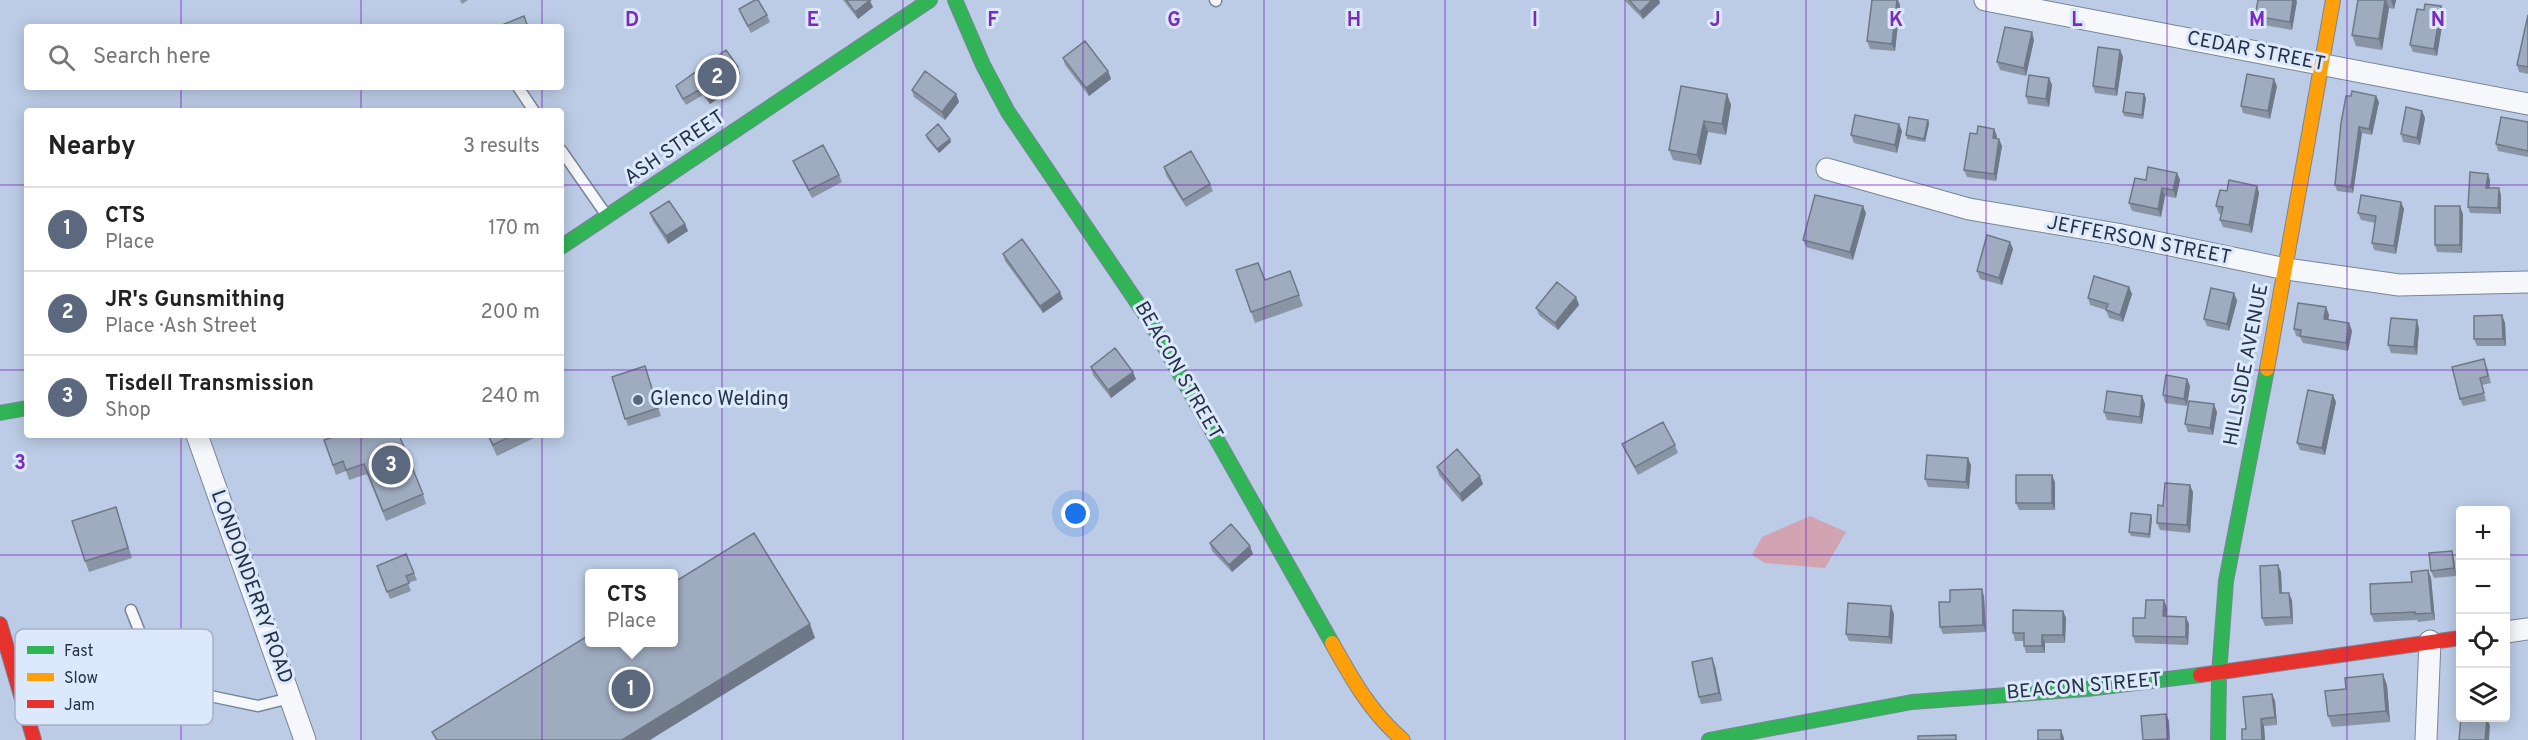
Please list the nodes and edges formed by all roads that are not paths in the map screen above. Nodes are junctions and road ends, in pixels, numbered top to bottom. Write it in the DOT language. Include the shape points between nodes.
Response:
graph roads {
  1 [pos="930,0"];
  2 [pos="954,0"];
  3 [pos="1985,0"];
  4 [pos="2333,0"];
  5 [pos="2321,64"];
  6 [pos="520,90"];
  7 [pos="2528,104"];
  8 [pos="532,108"];
  9 [pos="564,154"];
  10 [pos="1827,169"];
  11 [pos="607,217"];
  12 [pos="564,245"];
  13 [pos="2286,269"];
  14 [pos="2528,282"];
  15 [pos="24,409"];
  16 [pos="0,413"];
  17 [pos="197,438"];
  18 [pos="131,610"];
  19 [pos="0,624"];
  20 [pos="139,629"];
  21 [pos="2528,629"];
  22 [pos="2510,631"];
  23 [pos="2456,639"];
  24 [pos="2430,642"];
  25 [pos="2219,674"];
  26 [pos="15,675"];
  27 [pos="213,697"];
  28 [pos="290,698"];
  29 [pos="30,725"];
  30 [pos="34,740"];
  31 [pos="304,740"];
  32 [pos="1403,740"];
  33 [pos="1709,740"];
  34 [pos="2218,740"];
  35 [pos="2426,740"];
  1 -- 11 [label="main road, ASH STREET"];
  2 -- 32 [label="main road, BEACON STREET" via="983,68 1015,125 1151,322 1357,688 1384,724"];
  3 -- 5 [label="street, CEDAR STREET"];
  4 -- 5 [label="main road, HILLSIDE AVENUE"];
  5 -- 7 [label="street, CEDAR STREET"];
  5 -- 13 [label="main road, HILLSIDE AVENUE"];
  6 -- 8 [label="lane"];
  9 -- 11 [label="lane"];
  10 -- 13 [label="street, JEFFERSON STREET" via="1968,209 2117,234"];
  11 -- 12 [label="main road, ASH STREET"];
  13 -- 14 [label="street, JEFFERSON STREET" via="2399,285"];
  13 -- 25 [label="main road, HILLSIDE AVENUE" via="2226,580"];
  15 -- 16 [label="main road"];
  17 -- 28 [label="street, LONDONDERRY ROAD"];
  18 -- 20 [label="lane"];
  19 -- 26 [label="main road"];
  21 -- 22 [label="street"];
  23 -- 24 [label="main road, BEACON STREET"];
  24 -- 25 [label="main road, BEACON STREET"];
  24 -- 35 [label="street"];
  25 -- 33 [label="main road, BEACON STREET" via="1912,702"];
  25 -- 34 [label="main road, HILLSIDE AVENUE"];
  27 -- 28 [label="lane" via="258,706"];
  28 -- 31 [label="street, LONDONDERRY ROAD"];
  29 -- 30 [label="main road"];
}
